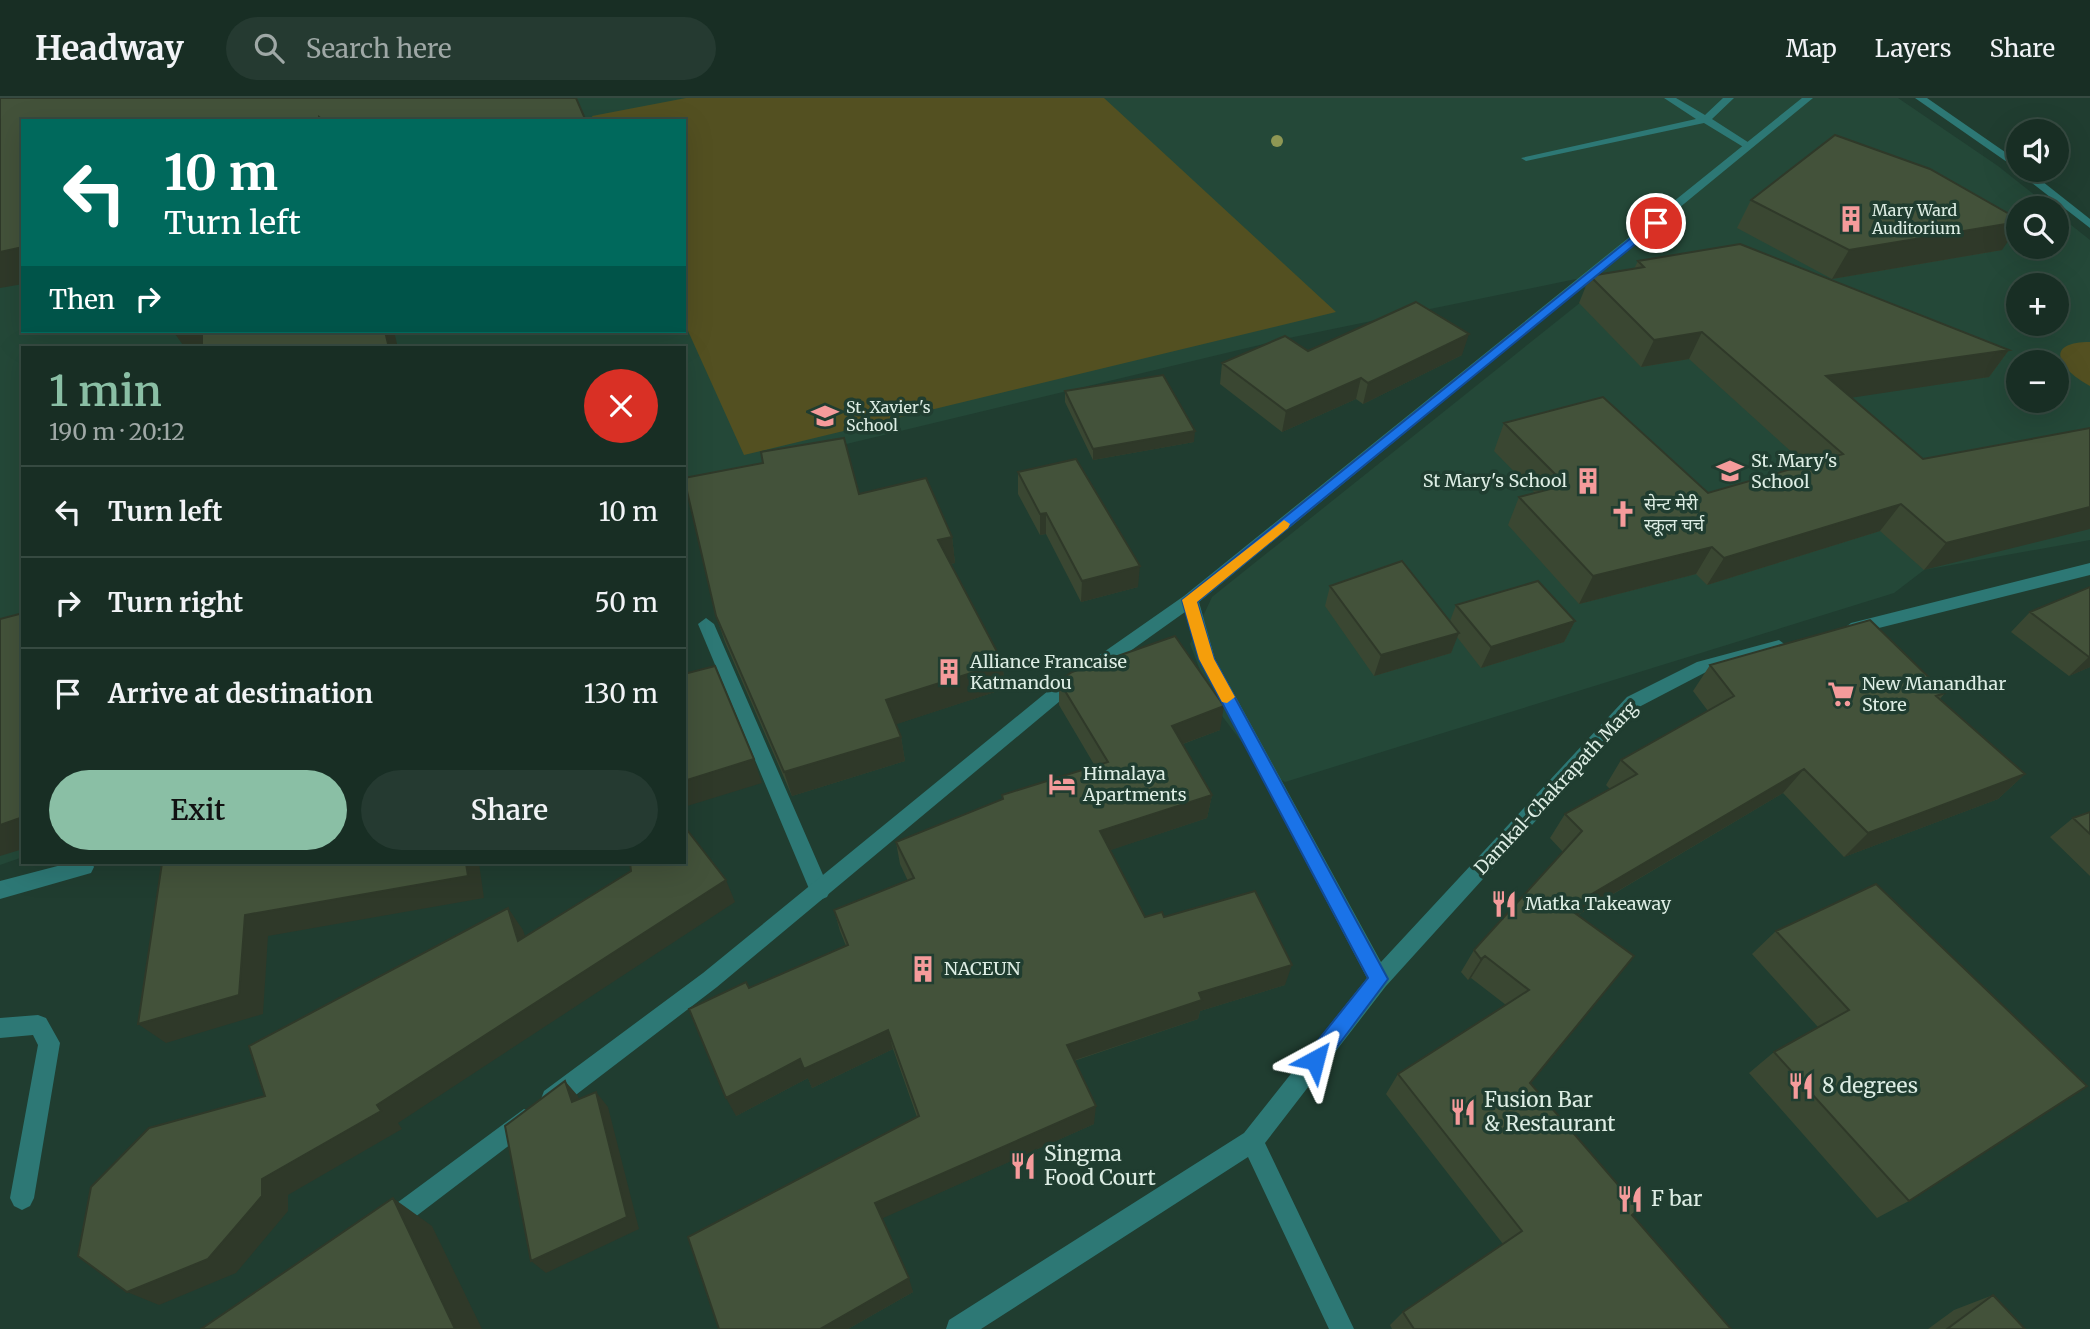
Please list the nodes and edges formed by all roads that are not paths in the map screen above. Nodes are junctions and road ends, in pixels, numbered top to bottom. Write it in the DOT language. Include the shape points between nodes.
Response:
graph roads {
  1 [pos="1669,98"];
  2 [pos="1730,98"];
  3 [pos="1808,98"];
  4 [pos="1920,98"];
  5 [pos="1705,120"];
  6 [pos="1749,146"];
  7 [pos="1526,158"];
  8 [pos="2006,158"];
  9 [pos="2037,182"];
  10 [pos="2090,225"];
  11 [pos="2090,569"];
  12 [pos="1190,600"];
  13 [pos="706,624"];
  14 [pos="1834,633"];
  15 [pos="1795,643"];
  16 [pos="84,867"];
  17 [pos="0,890"];
  18 [pos="820,891"];
  19 [pos="1379,979"];
  20 [pos="0,1028"];
  21 [pos="1252,1141"];
  22 [pos="22,1198"];
  23 [pos="380,1229"];
  24 [pos="958,1329"];
  25 [pos="1342,1329"];
  1 -- 5 [label="street"];
  2 -- 5 [label="street"];
  3 -- 6 [label="street"];
  4 -- 8 [label="street"];
  5 -- 6 [label="street"];
  5 -- 7 [label="street"];
  6 -- 12 [label="street"];
  9 -- 10 [label="street"];
  11 -- 14 [label="street"];
  12 -- 18 [label="street" via="1054,696"];
  12 -- 19 [label="street" via="1207,659"];
  13 -- 18 [label="street"];
  15 -- 19 [label="street, Damkal-Chakrapath Marg" via="1703,666 1633,702"];
  16 -- 17 [label="street"];
  18 -- 23 [label="street" via="710,980"];
  19 -- 21 [label="street, Damkal-Chakrapath Marg"];
  20 -- 22 [label="street" via="38,1025 49,1043"];
  21 -- 24 [label="street, Damkal-Chakrapath Marg"];
  21 -- 25 [label="street"];
}
